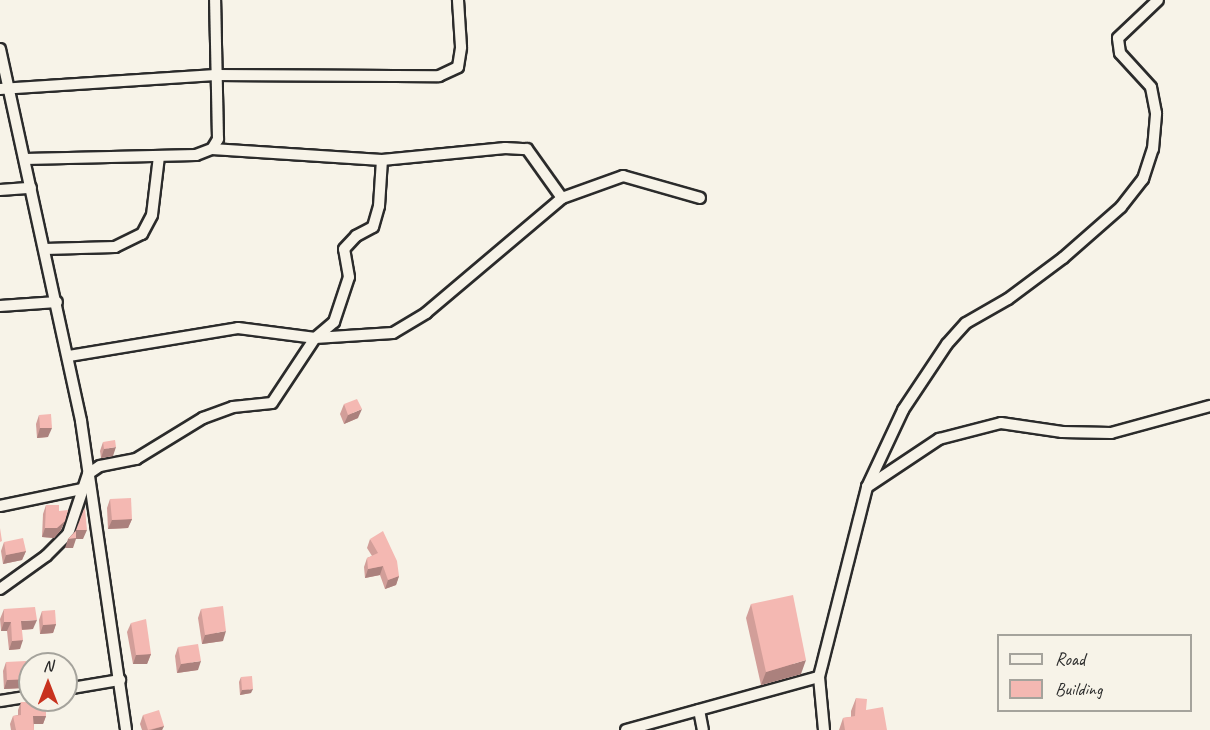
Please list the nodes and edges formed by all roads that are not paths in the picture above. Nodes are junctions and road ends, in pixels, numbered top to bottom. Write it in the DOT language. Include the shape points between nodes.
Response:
graph roads {
  1 [pos="215,0"];
  2 [pos="458,0"];
  3 [pos="1158,0"];
  4 [pos="0,49"];
  5 [pos="216,75"];
  6 [pos="4,88"];
  7 [pos="212,149"];
  8 [pos="159,156"];
  9 [pos="25,159"];
  10 [pos="382,160"];
  11 [pos="31,188"];
  12 [pos="0,190"];
  13 [pos="562,198"];
  14 [pos="700,198"];
  15 [pos="45,249"];
  16 [pos="57,302"];
  17 [pos="0,306"];
  18 [pos="315,339"];
  19 [pos="69,356"];
  20 [pos="1210,406"];
  21 [pos="88,474"];
  22 [pos="867,487"];
  23 [pos="87,489"];
  24 [pos="0,507"];
  25 [pos="0,590"];
  26 [pos="819,677"];
  27 [pos="120,680"];
  28 [pos="78,687"];
  29 [pos="18,698"];
  30 [pos="0,701"];
  31 [pos="699,710"];
  32 [pos="126,730"];
  33 [pos="626,730"];
  34 [pos="703,730"];
  35 [pos="824,730"];
  1 -- 5 [label="street"];
  2 -- 5 [label="street" via="458,67 439,76"];
  3 -- 22 [label="street" via="1118,38 1120,53 1151,87 1156,113 1153,149 1143,178 1121,207 1063,258 1008,299 966,323 947,344 903,410"];
  4 -- 6 [label="street"];
  5 -- 6 [label="street"];
  5 -- 7 [label="street" via="218,139"];
  6 -- 9 [label="street"];
  7 -- 8 [label="street" via="196,155"];
  7 -- 10 [label="street"];
  8 -- 9 [label="street"];
  8 -- 15 [label="street" via="152,215 142,234 115,247"];
  9 -- 11 [label="street"];
  10 -- 13 [label="street" via="527,149"];
  10 -- 18 [label="street" via="379,206 373,227 356,236 344,249 349,277 334,322"];
  11 -- 12 [label="street"];
  11 -- 15 [label="street"];
  13 -- 14 [label="street" via="623,176"];
  13 -- 18 [label="street" via="426,313 393,333 357,339"];
  15 -- 16 [label="street"];
  16 -- 17 [label="street"];
  16 -- 19 [label="street"];
  18 -- 19 [label="street" via="238,328"];
  18 -- 21 [label="street" via="272,403 233,407 203,418 136,459 100,466"];
  19 -- 21 [label="street"];
  20 -- 22 [label="street" via="1111,433 1062,432 1001,423 939,439"];
  21 -- 23 [label="street"];
  22 -- 26 [label="street" via="828,629"];
  23 -- 24 [label="street"];
  23 -- 25 [label="street" via="68,534"];
  23 -- 27 [label="street"];
  26 -- 31 [label="street"];
  26 -- 35 [label="street"];
  27 -- 28 [label="street"];
  27 -- 32 [label="street"];
  29 -- 30 [label="street"];
  31 -- 33 [label="street"];
  31 -- 34 [label="street"];
}
